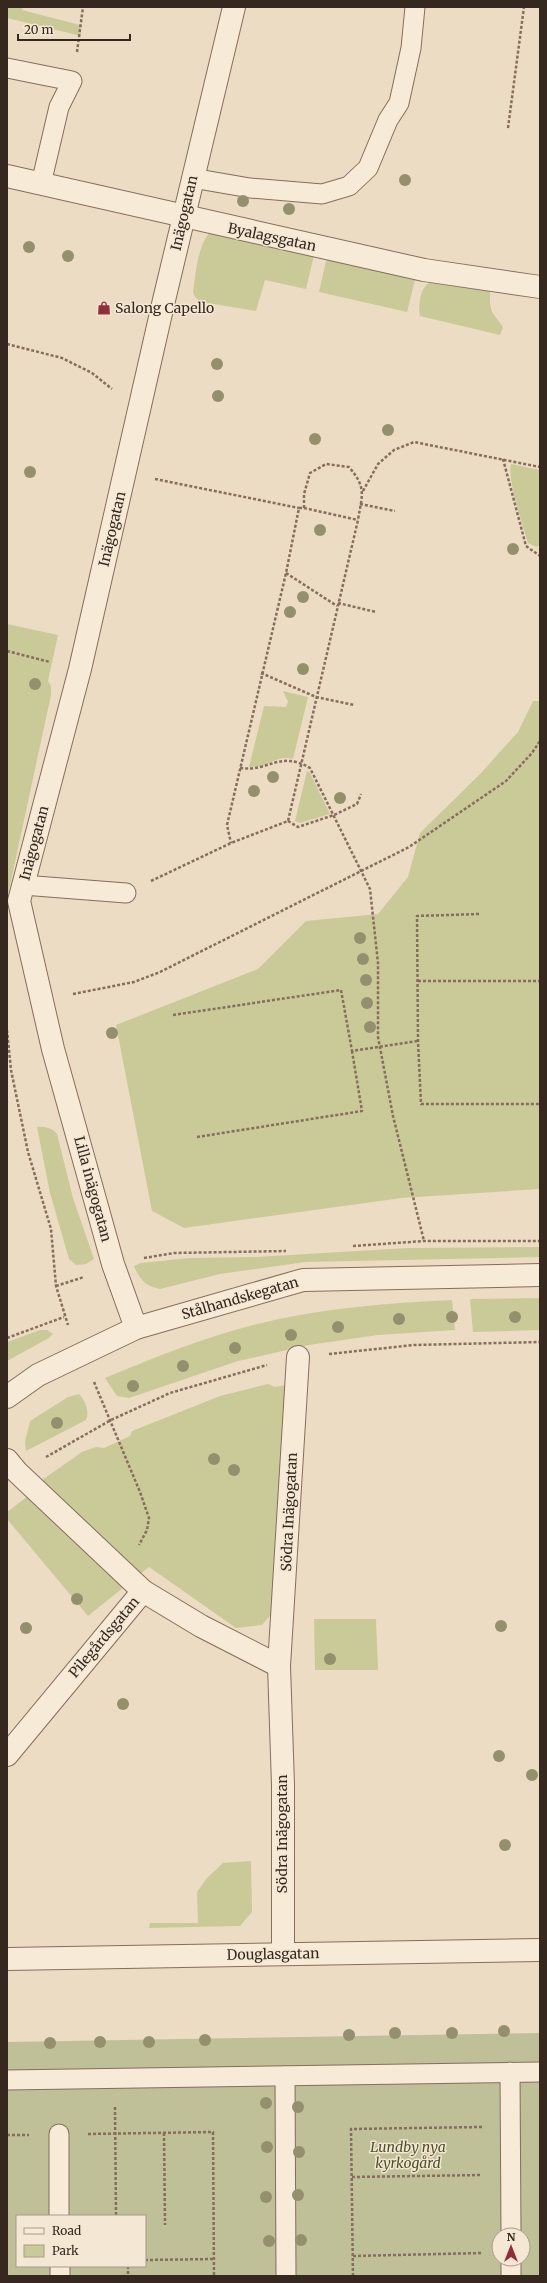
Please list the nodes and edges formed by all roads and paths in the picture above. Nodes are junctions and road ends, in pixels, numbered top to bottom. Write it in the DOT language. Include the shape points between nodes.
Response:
graph roads {
  1 [pos="83,7"];
  2 [pos="234,7"];
  3 [pos="415,7"];
  4 [pos="524,7"];
  5 [pos="7,68"];
  6 [pos="72,80"];
  7 [pos="508,128"];
  8 [pos="7,176"];
  9 [pos="192,178"];
  10 [pos="41,184"];
  11 [pos="183,218"];
  12 [pos="540,287"];
  13 [pos="7,344"];
  14 [pos="114,390"];
  15 [pos="503,459"];
  16 [pos="540,467"];
  17 [pos="148,478"];
  18 [pos="362,492"];
  19 [pos="360,504"];
  20 [pos="299,508"];
  21 [pos="304,508"];
  22 [pos="395,512"];
  23 [pos="358,520"];
  24 [pos="540,556"];
  25 [pos="286,572"];
  26 [pos="338,605"];
  27 [pos="376,612"];
  28 [pos="7,651"];
  29 [pos="80,669"];
  30 [pos="261,673"];
  31 [pos="316,697"];
  32 [pos="354,704"];
  33 [pos="540,741"];
  34 [pos="301,763"];
  35 [pos="240,768"];
  36 [pos="361,794"];
  37 [pos="334,815"];
  38 [pos="288,821"];
  39 [pos="231,843"];
  40 [pos="360,871"];
  41 [pos="23,885"];
  42 [pos="126,893"];
  43 [pos="479,914"];
  44 [pos="418,981"];
  45 [pos="540,981"];
  46 [pos="43,1007"];
  47 [pos="173,1015"];
  48 [pos="7,1030"];
  49 [pos="418,1041"];
  50 [pos="380,1046"];
  51 [pos="53,1049"];
  52 [pos="352,1051"];
  53 [pos="540,1104"];
  54 [pos="197,1137"];
  55 [pos="424,1241"];
  56 [pos="540,1275"];
  57 [pos="64,1317"];
  58 [pos="136,1328"];
  59 [pos="7,1338"];
  60 [pos="80,1355"];
  61 [pos="298,1357"];
  62 [pos="7,1397"];
  63 [pos="10,1471"];
  64 [pos="119,1570"];
  65 [pos="143,1591"];
  66 [pos="279,1666"];
  67 [pos="7,1755"];
  68 [pos="540,1950"];
  69 [pos="283,1954"];
  70 [pos="7,1959"];
  71 [pos="510,2072"];
  72 [pos="540,2072"];
  73 [pos="285,2076"];
  74 [pos="114,2078"];
  75 [pos="7,2080"];
  76 [pos="510,2126"];
  77 [pos="164,2132"];
  78 [pos="115,2133"];
  79 [pos="59,2134"];
  80 [pos="7,2135"];
  81 [pos="511,2175"];
  82 [pos="352,2177"];
  83 [pos="59,2215"];
  84 [pos="116,2215"];
  85 [pos="165,2225"];
  86 [pos="511,2227"];
  87 [pos="491,2253"];
  88 [pos="353,2256"];
  89 [pos="214,2259"];
  90 [pos="146,2260"];
  91 [pos="214,2276"];
  92 [pos="286,2276"];
  93 [pos="353,2276"];
  1 -- 6 [label="path"];
  2 -- 9 [label="street, Inägogatan"];
  3 -- 9 [label="lane" via="411,48 399,103 388,120 368,168 349,186 322,194 250,188"];
  4 -- 7 [label="path"];
  5 -- 6 [label="lane"];
  6 -- 10 [label="lane" via="59,107"];
  8 -- 10 [label="street, Byalagsgatan"];
  9 -- 11 [label="street, Inägogatan"];
  10 -- 11 [label="street, Byalagsgatan"];
  11 -- 12 [label="street, Byalagsgatan" via="424,270"];
  11 -- 29 [label="street, Inägogatan"];
  13 -- 14 [label="path" via="62,358 92,373"];
  15 -- 16 [label="path"];
  15 -- 18 [label="path" via="414,442 394,450 378,464"];
  15 -- 24 [label="path" via="526,546"];
  17 -- 20 [label="path"];
  18 -- 19 [label="path"];
  18 -- 21 [label="path" via="360,480 349,467 326,464 310,474 304,494"];
  19 -- 22 [label="path"];
  19 -- 23 [label="path"];
  20 -- 21 [label="path"];
  20 -- 25 [label="path"];
  21 -- 23 [label="path"];
  23 -- 26 [label="path"];
  25 -- 26 [label="path"];
  25 -- 30 [label="path"];
  26 -- 27 [label="path"];
  26 -- 31 [label="path"];
  28 -- 29 [label="path"];
  29 -- 41 [label="street, Inägogatan"];
  30 -- 31 [label="path"];
  30 -- 35 [label="path"];
  31 -- 32 [label="path"];
  31 -- 34 [label="path"];
  33 -- 40 [label="path" via="506,781 409,846"];
  34 -- 35 [label="path" via="280,760 256,769"];
  34 -- 37 [label="path" via="310,768"];
  34 -- 38 [label="path"];
  35 -- 39 [label="path" via="227,825"];
  36 -- 37 [label="path" via="357,804"];
  37 -- 38 [label="path" via="298,827"];
  37 -- 40 [label="path"];
  38 -- 39 [label="path"];
  39 -- 42 [label="path"];
  40 -- 46 [label="path" via="160,972 134,982 65,995"];
  40 -- 50 [label="path" via="370,890 376,931"];
  41 -- 42 [label="lane"];
  41 -- 46 [label="street, Inägogatan" via="19,901"];
  43 -- 44 [label="path" via="417,916"];
  44 -- 45 [label="path"];
  44 -- 49 [label="path"];
  46 -- 51 [label="street, Inägogatan"];
  47 -- 52 [label="path" via="341,990"];
  48 -- 57 [label="path" via="11,1070 28,1152 51,1229 56,1286"];
  49 -- 50 [label="path"];
  49 -- 53 [label="path" via="421,1104"];
  50 -- 52 [label="path"];
  50 -- 55 [label="path" via="393,1116"];
  51 -- 58 [label="street, Lilla inägogatan" via="113,1264"];
  52 -- 54 [label="path" via="362,1111"];
  56 -- 58 [label="street, Stålhandskegatan" via="303,1280"];
  57 -- 59 [label="path"];
  57 -- 60 [label="path"];
  58 -- 60 [label="street, Stålhandskegatan"];
  60 -- 62 [label="street, Stålhandskegatan" via="38,1375"];
  60 -- 64 [label="path" via="111,1420 149,1518 147,1530 139,1545"];
  61 -- 66 [label="street, Södra Inägogatan"];
  63 -- 64 [label="street, Pilegårdsgatan"];
  64 -- 65 [label="street, Pilegårdsgatan"];
  65 -- 66 [label="street" via="201,1626"];
  65 -- 67 [label="street, Pilegårdsgatan"];
  66 -- 69 [label="street, Södra Inägogatan" via="283,1785"];
  68 -- 69 [label="street, Douglasgatan"];
  69 -- 70 [label="street, Douglasgatan"];
  71 -- 72 [label="lane"];
  71 -- 73 [label="lane"];
  71 -- 76 [label="lane"];
  73 -- 74 [label="lane"];
  73 -- 92 [label="lane"];
  74 -- 75 [label="lane"];
  74 -- 78 [label="path"];
  76 -- 81 [label="lane"];
  76 -- 82 [label="path" via="351,2129"];
  77 -- 78 [label="path"];
  77 -- 85 [label="path"];
  77 -- 89 [label="path" via="213,2132"];
  78 -- 79 [label="path"];
  78 -- 84 [label="path"];
  79 -- 80 [label="path"];
  79 -- 83 [label="lane"];
  81 -- 82 [label="path"];
  81 -- 86 [label="lane"];
  82 -- 88 [label="path"];
  87 -- 88 [label="path"];
  88 -- 93 [label="path"];
  89 -- 90 [label="path"];
  89 -- 91 [label="path"];
}
